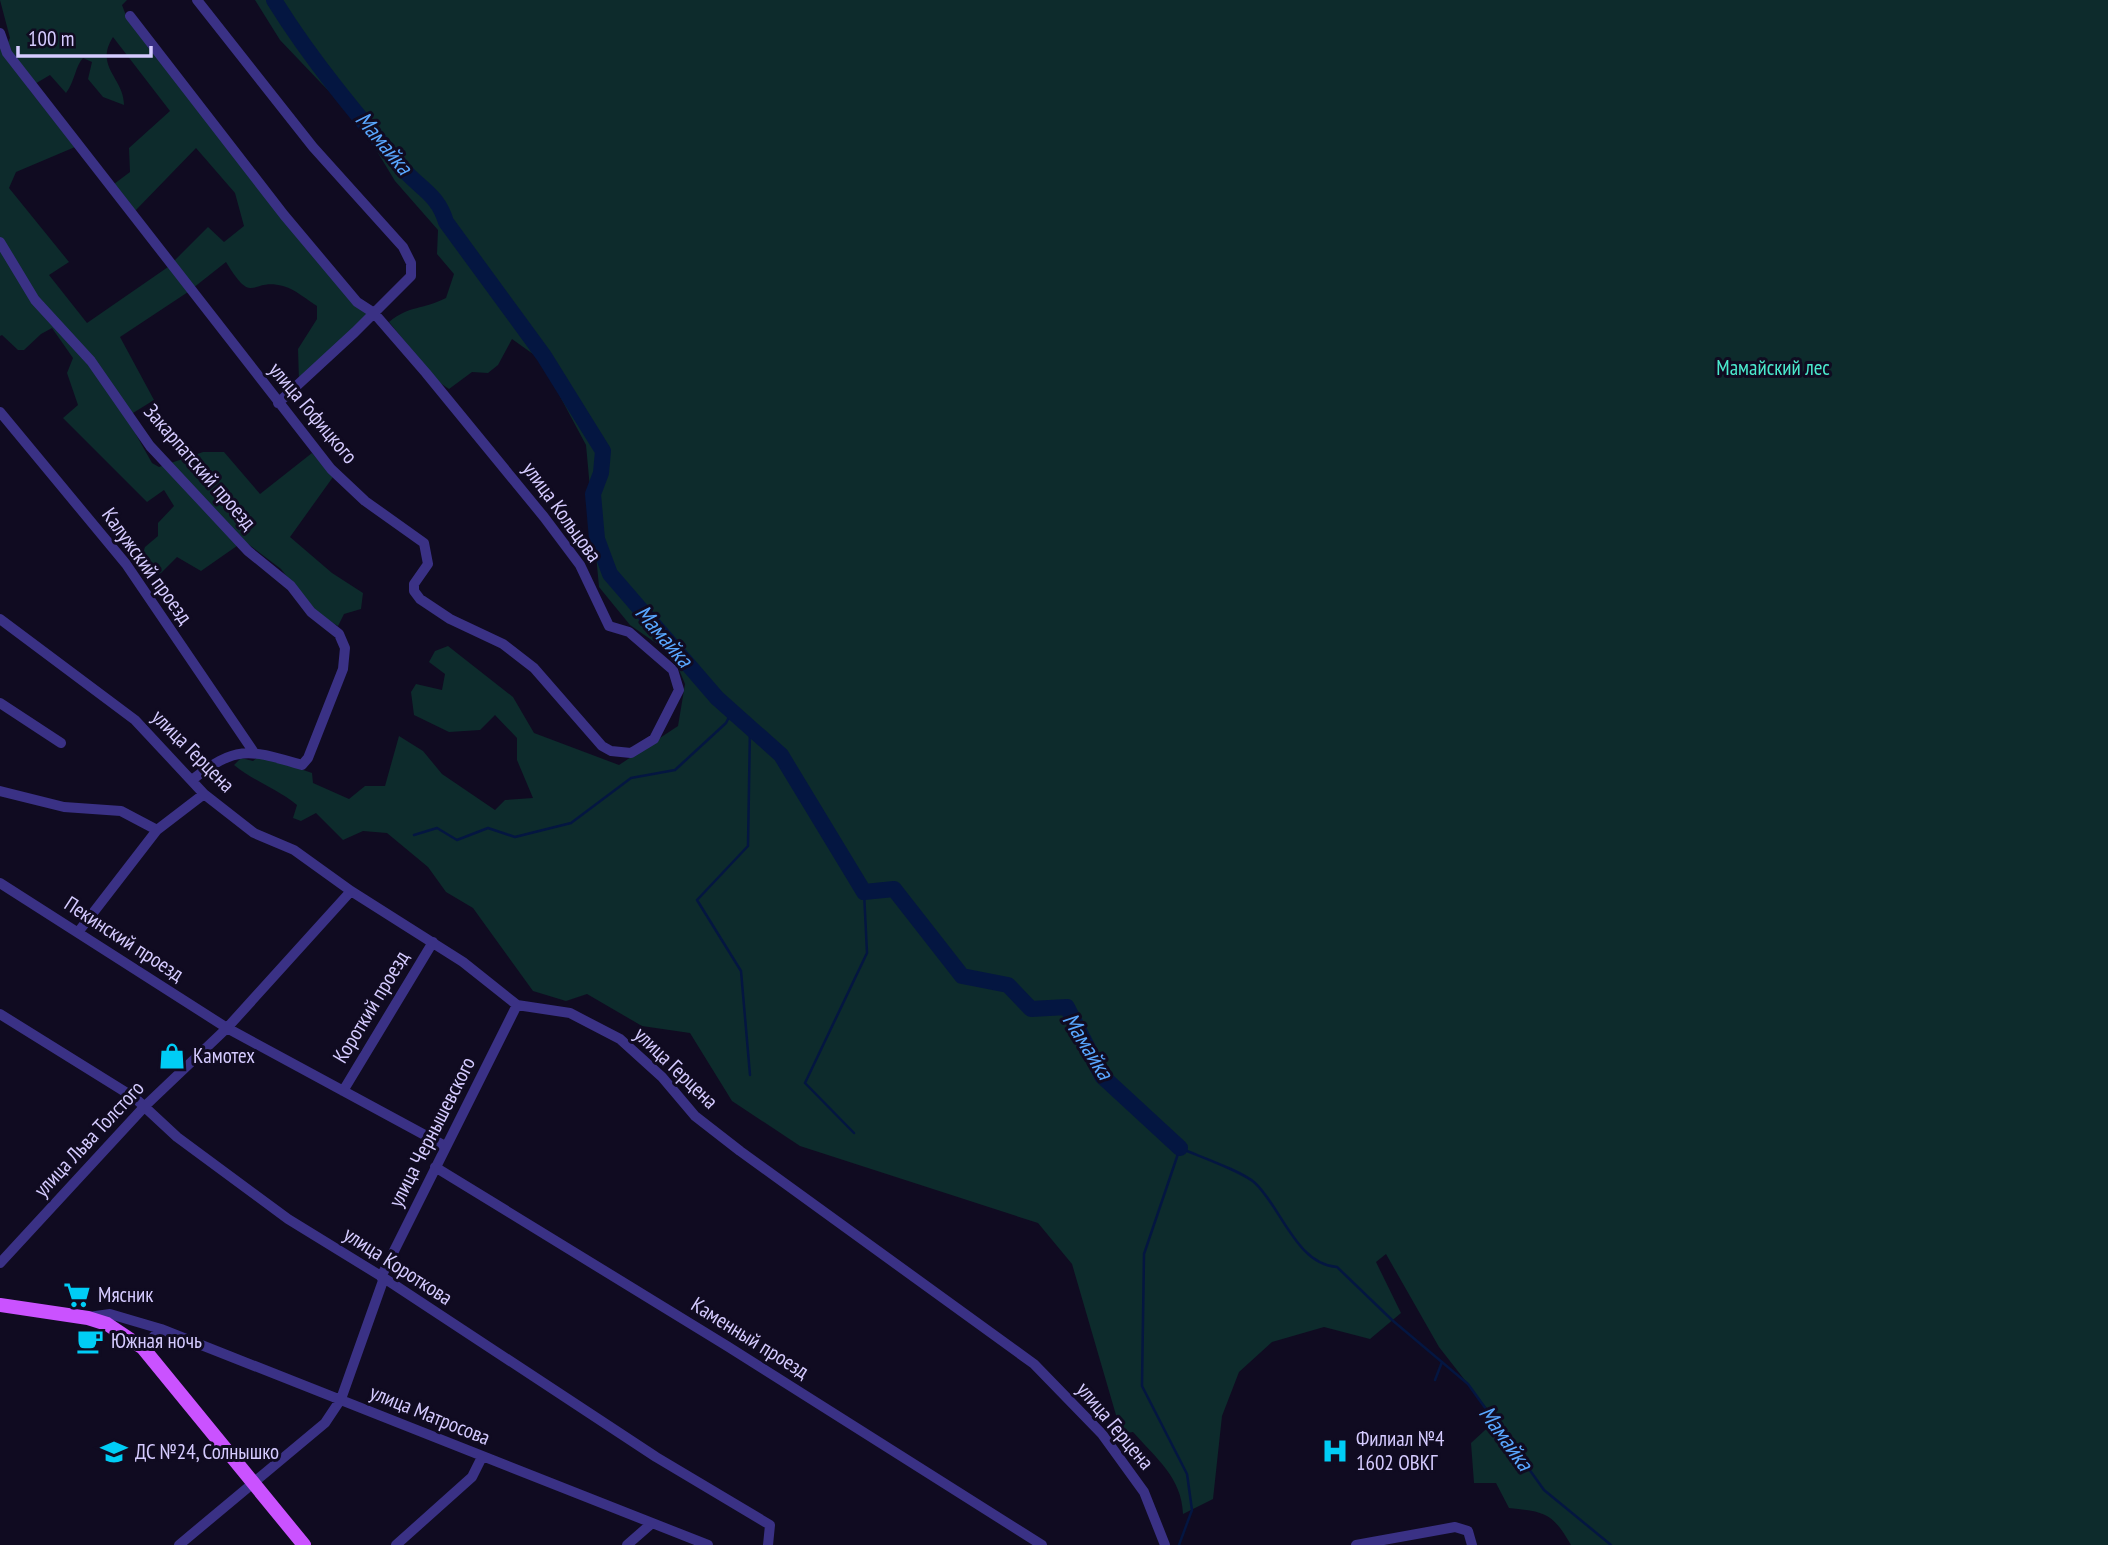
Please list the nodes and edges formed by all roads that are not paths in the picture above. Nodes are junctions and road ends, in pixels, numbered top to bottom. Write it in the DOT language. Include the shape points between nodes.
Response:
graph roads {
  1 [pos="197,0"];
  2 [pos="130,16"];
  3 [pos="0,33"];
  4 [pos="0,242"];
  5 [pos="374,313"];
  6 [pos="278,403"];
  7 [pos="0,412"];
  8 [pos="0,619"];
  9 [pos="0,703"];
  10 [pos="61,743"];
  11 [pos="253,751"];
  12 [pos="621,754"];
  13 [pos="192,780"];
  14 [pos="0,791"];
  15 [pos="204,794"];
  16 [pos="157,830"];
  17 [pos="0,883"];
  18 [pos="351,891"];
  19 [pos="79,931"];
  20 [pos="433,943"];
  21 [pos="517,1005"];
  22 [pos="0,1014"];
  23 [pos="227,1028"];
  24 [pos="343,1091"];
  25 [pos="145,1106"];
  26 [pos="445,1146"];
  27 [pos="435,1167"];
  28 [pos="3,1255"];
  29 [pos="382,1278"];
  30 [pos="0,1305"];
  31 [pos="88,1318"];
  32 [pos="161,1329"];
  33 [pos="143,1348"];
  34 [pos="341,1399"];
  35 [pos="482,1457"];
  36 [pos="252,1483"];
  37 [pos="651,1524"];
  38 [pos="1410,1540"];
  39 [pos="634,1543"];
  40 [pos="179,1545"];
  41 [pos="304,1545"];
  42 [pos="396,1545"];
  43 [pos="708,1545"];
  44 [pos="768,1545"];
  45 [pos="1042,1545"];
  46 [pos="1165,1545"];
  47 [pos="1356,1545"];
  48 [pos="1472,1545"];
  1 -- 5 [label="street" via="313,147 403,247 411,276"];
  2 -- 5 [label="street, улица Кольцова" via="284,215 357,302"];
  3 -- 6 [label="street, улица Гофицкого" via="7,53"];
  4 -- 11 [label="street, Закарпатский проезд" via="35,300 91,361 150,446 248,551 339,634 345,648 343,669 308,758 302,765"];
  5 -- 6 [label="street"];
  5 -- 12 [label="street, улица Кольцова" via="544,517 580,565 609,626 629,632 673,670 679,690 654,739"];
  6 -- 12 [label="street, улица Гофицкого" via="331,469 365,501 424,543 428,564 414,584 421,599 450,619 503,644 534,668 602,746"];
  7 -- 11 [label="street, Калужский проезд" via="127,564"];
  8 -- 13 [label="street, улица Герцена" via="135,720"];
  9 -- 10 [label="street"];
  11 -- 13 [label="street" via="227,757"];
  13 -- 15 [label="street, улица Герцена"];
  14 -- 16 [label="street" via="64,807 121,811"];
  15 -- 16 [label="street"];
  15 -- 18 [label="street, улица Герцена" via="254,832 294,850"];
  16 -- 19 [label="street"];
  17 -- 19 [label="street, Пекинский проезд"];
  18 -- 20 [label="street, улица Герцена"];
  18 -- 23 [label="street, улица Льва Толстого"];
  19 -- 23 [label="street, Пекинский проезд"];
  20 -- 21 [label="street, улица Герцена"];
  20 -- 24 [label="street, Короткий проезд"];
  21 -- 26 [label="street, улица Чернышевского"];
  21 -- 46 [label="street, улица Герцена" via="570,1013 620,1039 662,1077 695,1116 1034,1364 1102,1434 1144,1492"];
  22 -- 25 [label="street, улица Короткова"];
  23 -- 24 [label="street"];
  23 -- 25 [label="street, улица Льва Толстого"];
  24 -- 26 [label="street"];
  25 -- 28 [label="street, улица Льва Толстого"];
  25 -- 29 [label="street, улица Короткова" via="177,1138 288,1219"];
  26 -- 27 [label="street, улица Чернышевского"];
  27 -- 29 [label="street, улица Чернышевского"];
  27 -- 45 [label="street, Каменный проезд"];
  29 -- 34 [label="street, улица Чернышевского"];
  29 -- 44 [label="street, улица Короткова" via="656,1457 770,1525"];
  30 -- 31 [label="main road"];
  31 -- 32 [label="street, улица Матросова" via="110,1314"];
  31 -- 33 [label="main road" via="107,1324"];
  32 -- 33 [label="street"];
  32 -- 34 [label="street, улица Матросова"];
  33 -- 36 [label="main road"];
  34 -- 35 [label="street, улица Матросова"];
  34 -- 36 [label="street, улица Чернышевского" via="325,1423"];
  35 -- 37 [label="street, улица Матросова"];
  35 -- 42 [label="street" via="472,1477"];
  36 -- 40 [label="street, улица Чернышевского"];
  36 -- 41 [label="main road"];
  37 -- 39 [label="street"];
  37 -- 43 [label="street, улица Матросова"];
  38 -- 47 [label="street"];
  38 -- 48 [label="street" via="1455,1527 1468,1531"];
}
